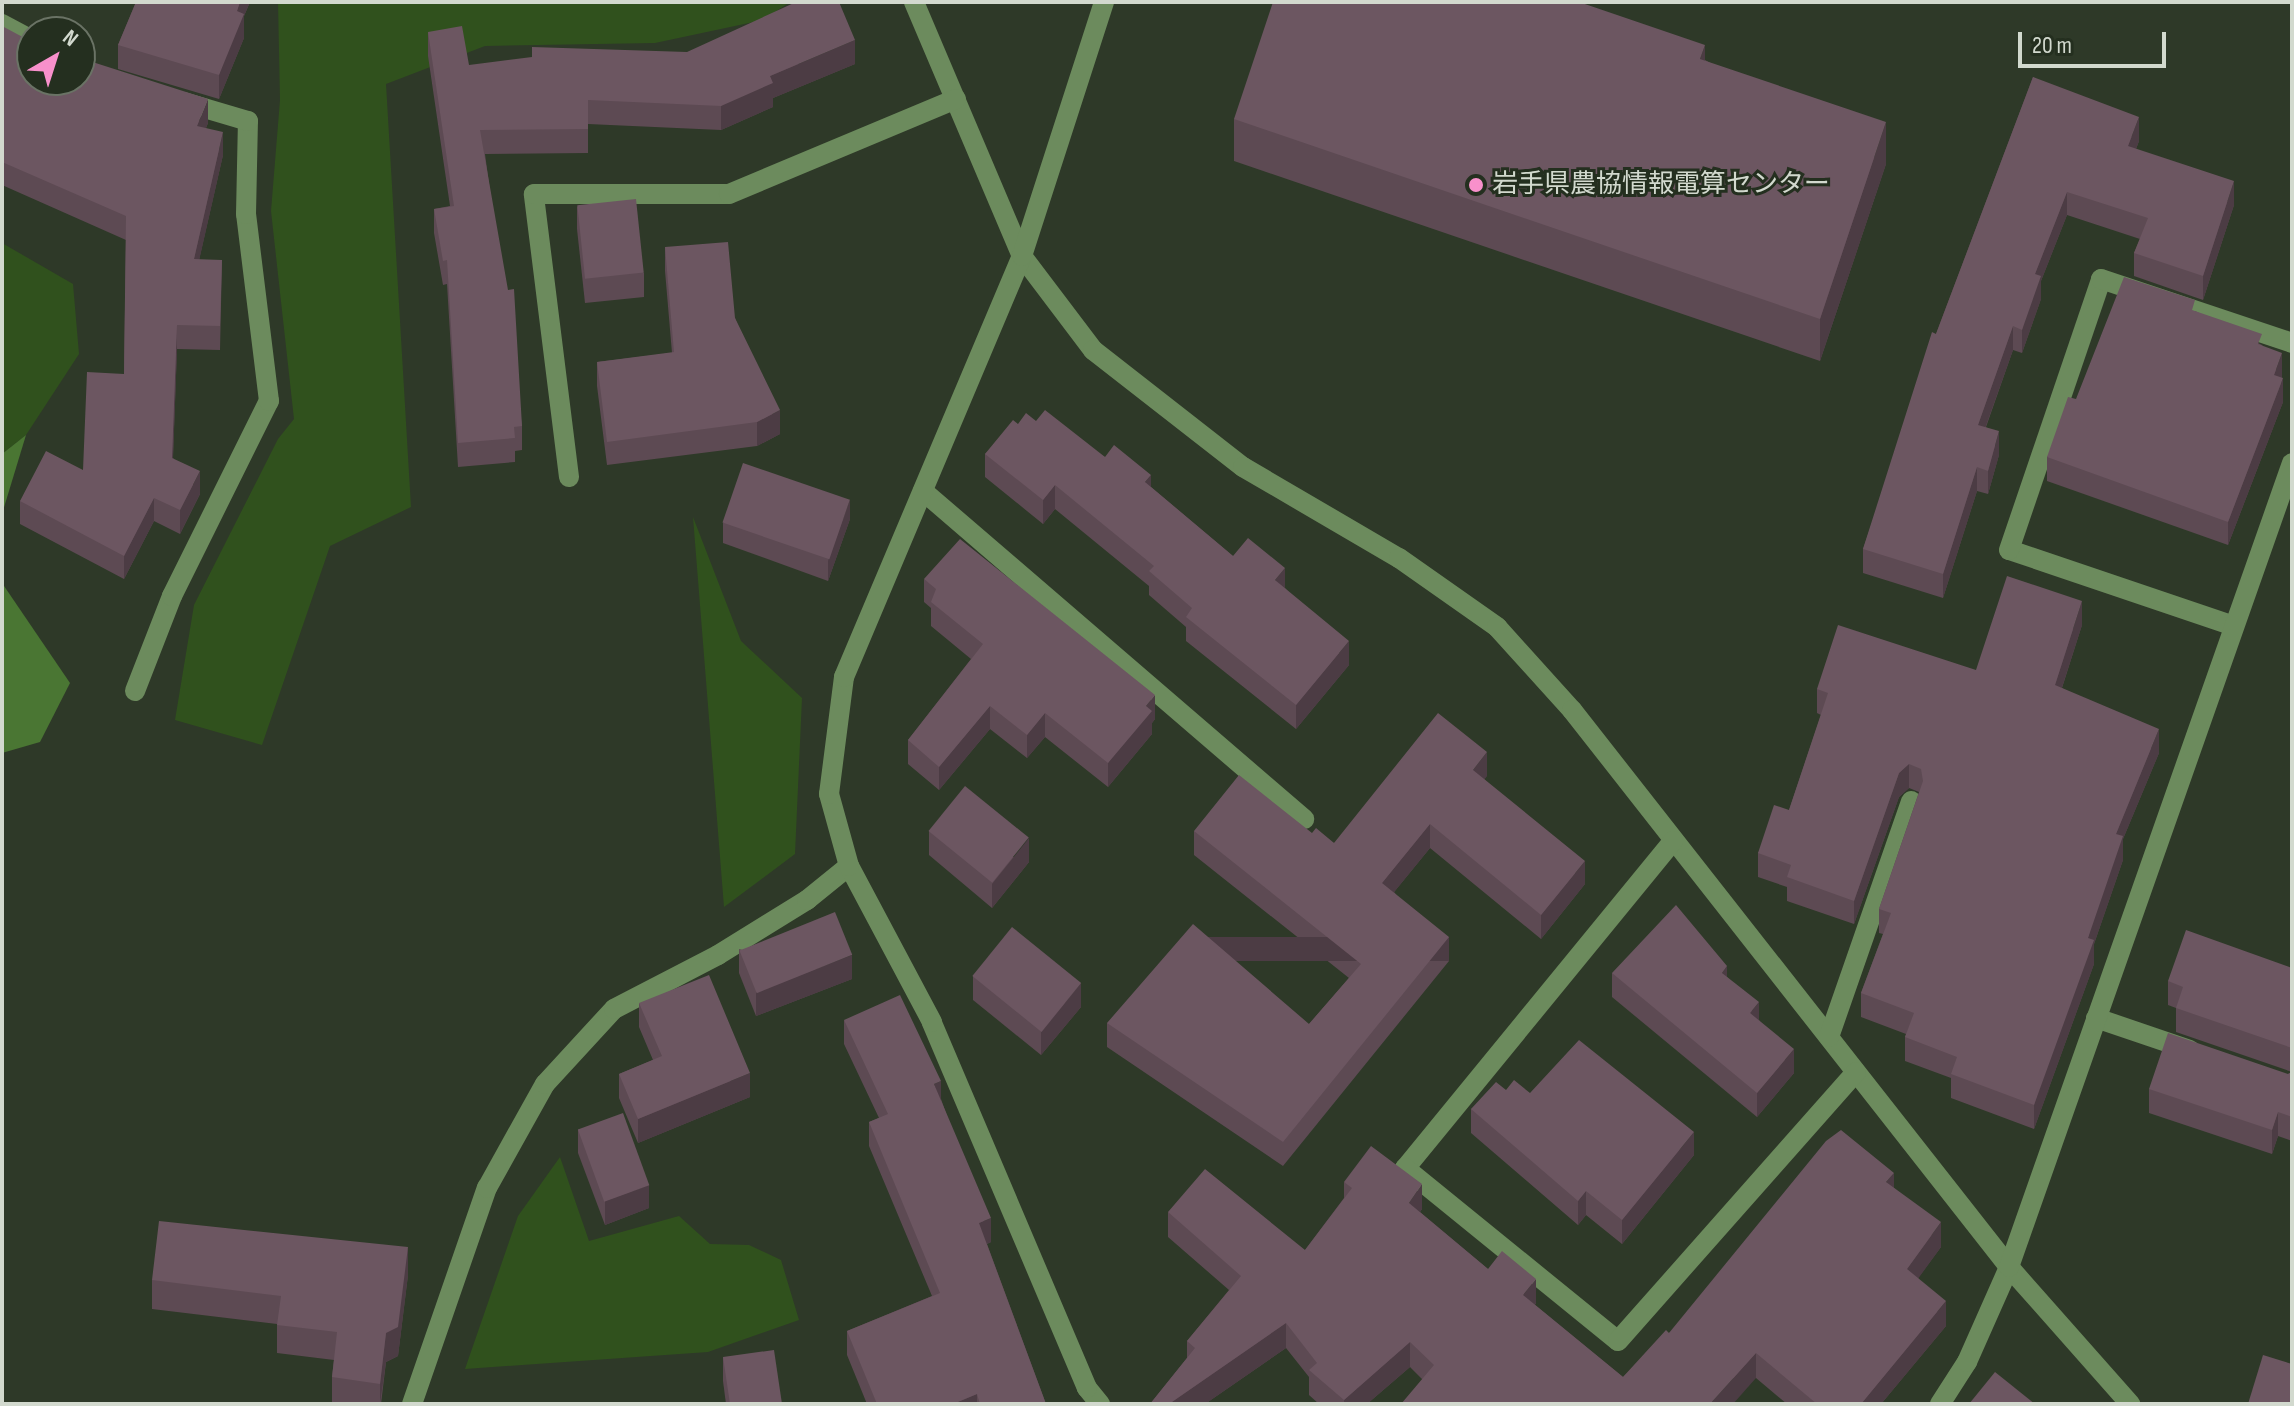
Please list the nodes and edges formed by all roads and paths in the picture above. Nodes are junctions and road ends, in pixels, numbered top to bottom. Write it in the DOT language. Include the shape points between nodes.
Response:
graph roads {
  1 [pos="914,2"];
  2 [pos="1104,2"];
  3 [pos="162,96"];
  4 [pos="956,99"];
  5 [pos="1022,256"];
  6 [pos="2292,343"];
  7 [pos="2292,463"];
  8 [pos="569,477"];
  9 [pos="923,491"];
  10 [pos="2234,626"];
  11 [pos="135,691"];
  12 [pos="1911,801"];
  13 [pos="1304,819"];
  14 [pos="1673,841"];
  15 [pos="849,866"];
  16 [pos="2096,1018"];
  17 [pos="1829,1037"];
  18 [pos="2217,1060"];
  19 [pos="1856,1072"];
  20 [pos="2009,1267"];
  21 [pos="412,1404"];
  22 [pos="1100,1404"];
  23 [pos="1940,1404"];
  24 [pos="2130,1404"];
  1 -- 4 [label="street"];
  2 -- 5 [label="street"];
  3 -- 11 [label="street" via="248,121 246,214 269,401 172,596"];
  4 -- 5 [label="street"];
  4 -- 8 [label="street" via="729,194 534,194"];
  5 -- 9 [label="street"];
  5 -- 14 [label="street" via="1093,350 1243,467 1399,558 1497,627 1572,710"];
  6 -- 10 [label="street" via="2101,279 2009,550"];
  7 -- 10 [label="street"];
  9 -- 13 [label="street"];
  9 -- 15 [label="street" via="844,677 829,794"];
  10 -- 16 [label="street"];
  12 -- 17 [label="street"];
  14 -- 17 [label="street"];
  14 -- 19 [label="street" via="1405,1168 1618,1341"];
  15 -- 21 [label="street" via="807,900 718,955 614,1009 545,1084 487,1188"];
  15 -- 22 [label="street" via="932,1022 1087,1388"];
  16 -- 18 [label="street"];
  16 -- 20 [label="street"];
  17 -- 19 [label="street"];
  19 -- 20 [label="street"];
  20 -- 23 [label="street" via="1967,1362"];
  20 -- 24 [label="street"];
}
